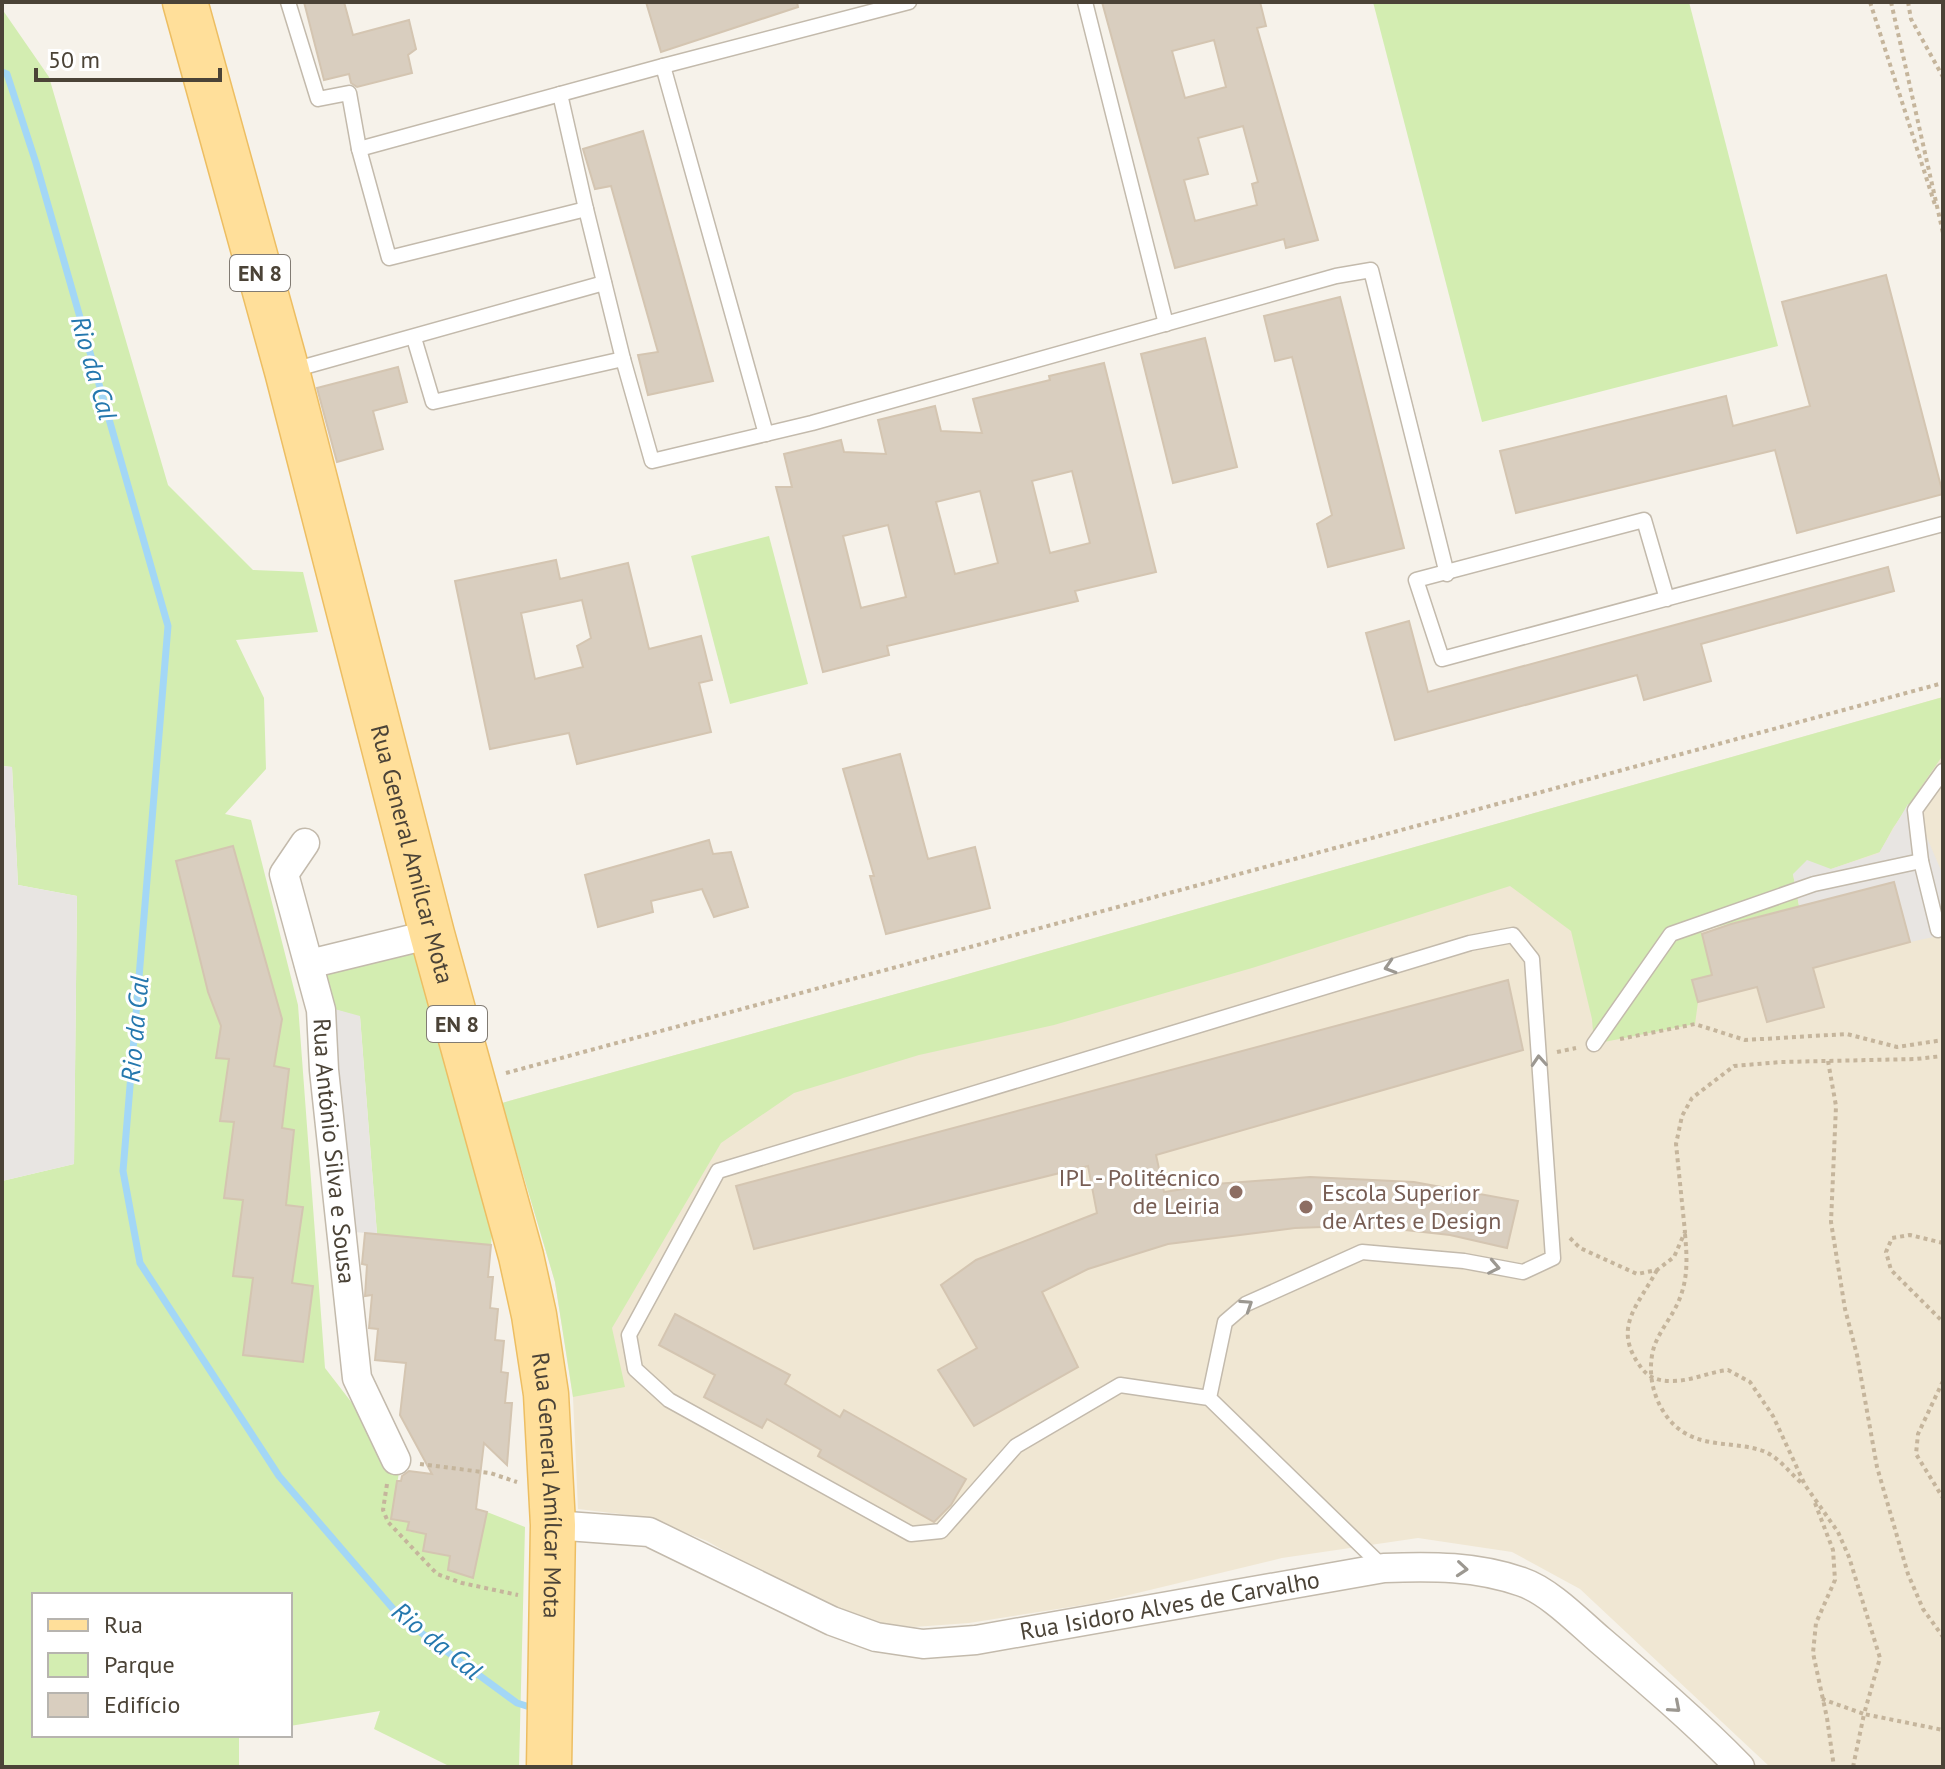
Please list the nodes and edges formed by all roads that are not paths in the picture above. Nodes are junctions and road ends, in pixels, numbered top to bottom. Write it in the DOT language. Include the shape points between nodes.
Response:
graph roads {
  1 [pos="185,2"];
  2 [pos="288,2"];
  3 [pos="909,2"];
  4 [pos="1085,2"];
  5 [pos="663,66"];
  6 [pos="560,94"];
  7 [pos="359,149"];
  8 [pos="586,209"];
  9 [pos="604,283"];
  10 [pos="1166,324"];
  11 [pos="414,338"];
  12 [pos="623,359"];
  13 [pos="287,371"];
  14 [pos="766,434"];
  15 [pos="1943,524"];
  16 [pos="1447,574"];
  17 [pos="1667,599"];
  18 [pos="1943,771"];
  19 [pos="305,843"];
  20 [pos="1921,861"];
  21 [pos="1938,930"];
  22 [pos="432,934"];
  23 [pos="309,964"];
  24 [pos="1594,1044"];
  25 [pos="1209,1398"];
  26 [pos="396,1460"];
  27 [pos="553,1525"];
  28 [pos="1384,1568"];
  29 [pos="549,1764"];
  30 [pos="1740,1767"];
  1 -- 13 [label="main road, Rua General Amílcar Mota / EN 8"];
  2 -- 7 [label="lane" via="318,99 349,93"];
  3 -- 5 [label="lane"];
  4 -- 10 [label="lane"];
  5 -- 6 [label="lane"];
  5 -- 14 [label="lane"];
  6 -- 7 [label="lane"];
  6 -- 8 [label="lane"];
  7 -- 8 [label="lane" via="389,258"];
  8 -- 9 [label="lane"];
  9 -- 11 [label="lane"];
  9 -- 12 [label="lane"];
  10 -- 14 [label="lane"];
  10 -- 16 [label="lane" via="1371,270"];
  11 -- 12 [label="lane" via="433,402"];
  11 -- 13 [label="lane"];
  12 -- 14 [label="lane" via="652,461"];
  13 -- 22 [label="main road, Rua General Amílcar Mota / EN 8"];
  15 -- 17 [label="lane"];
  16 -- 17 [label="lane" via="1644,520"];
  16 -- 17 [label="lane" via="1416,580 1442,659"];
  18 -- 20 [label="lane" via="1915,810"];
  19 -- 23 [label="street, Rua António Silva e Sousa" via="284,874"];
  20 -- 21 [label="lane"];
  20 -- 24 [label="lane" via="1814,884 1671,934"];
  22 -- 23 [label="street"];
  22 -- 27 [label="main road, Rua General Amílcar Mota / EN 8" via="534,1315 546,1394"];
  23 -- 26 [label="street, Rua António Silva e Sousa" via="321,1010 357,1378"];
  25 -- 25 [label="lane, one-way" via="1225,1322 1246,1304 1362,1252 1523,1272 1553,1258 1532,959 1513,935 1470,943 718,1171 629,1335 635,1369 669,1400 911,1534 941,1531 1016,1446 1120,1385"];
  25 -- 28 [label="lane"];
  27 -- 28 [label="street, Rua Isidoro Alves de Carvalho" via="649,1532 832,1621 876,1637 923,1644 976,1640"];
  27 -- 29 [label="main road, Rua General Amílcar Mota / EN 8"];
  28 -- 30 [label="street, Rua Isidoro Alves de Carvalho, one-way" via="1479,1570 1526,1583 1567,1612"];
}
